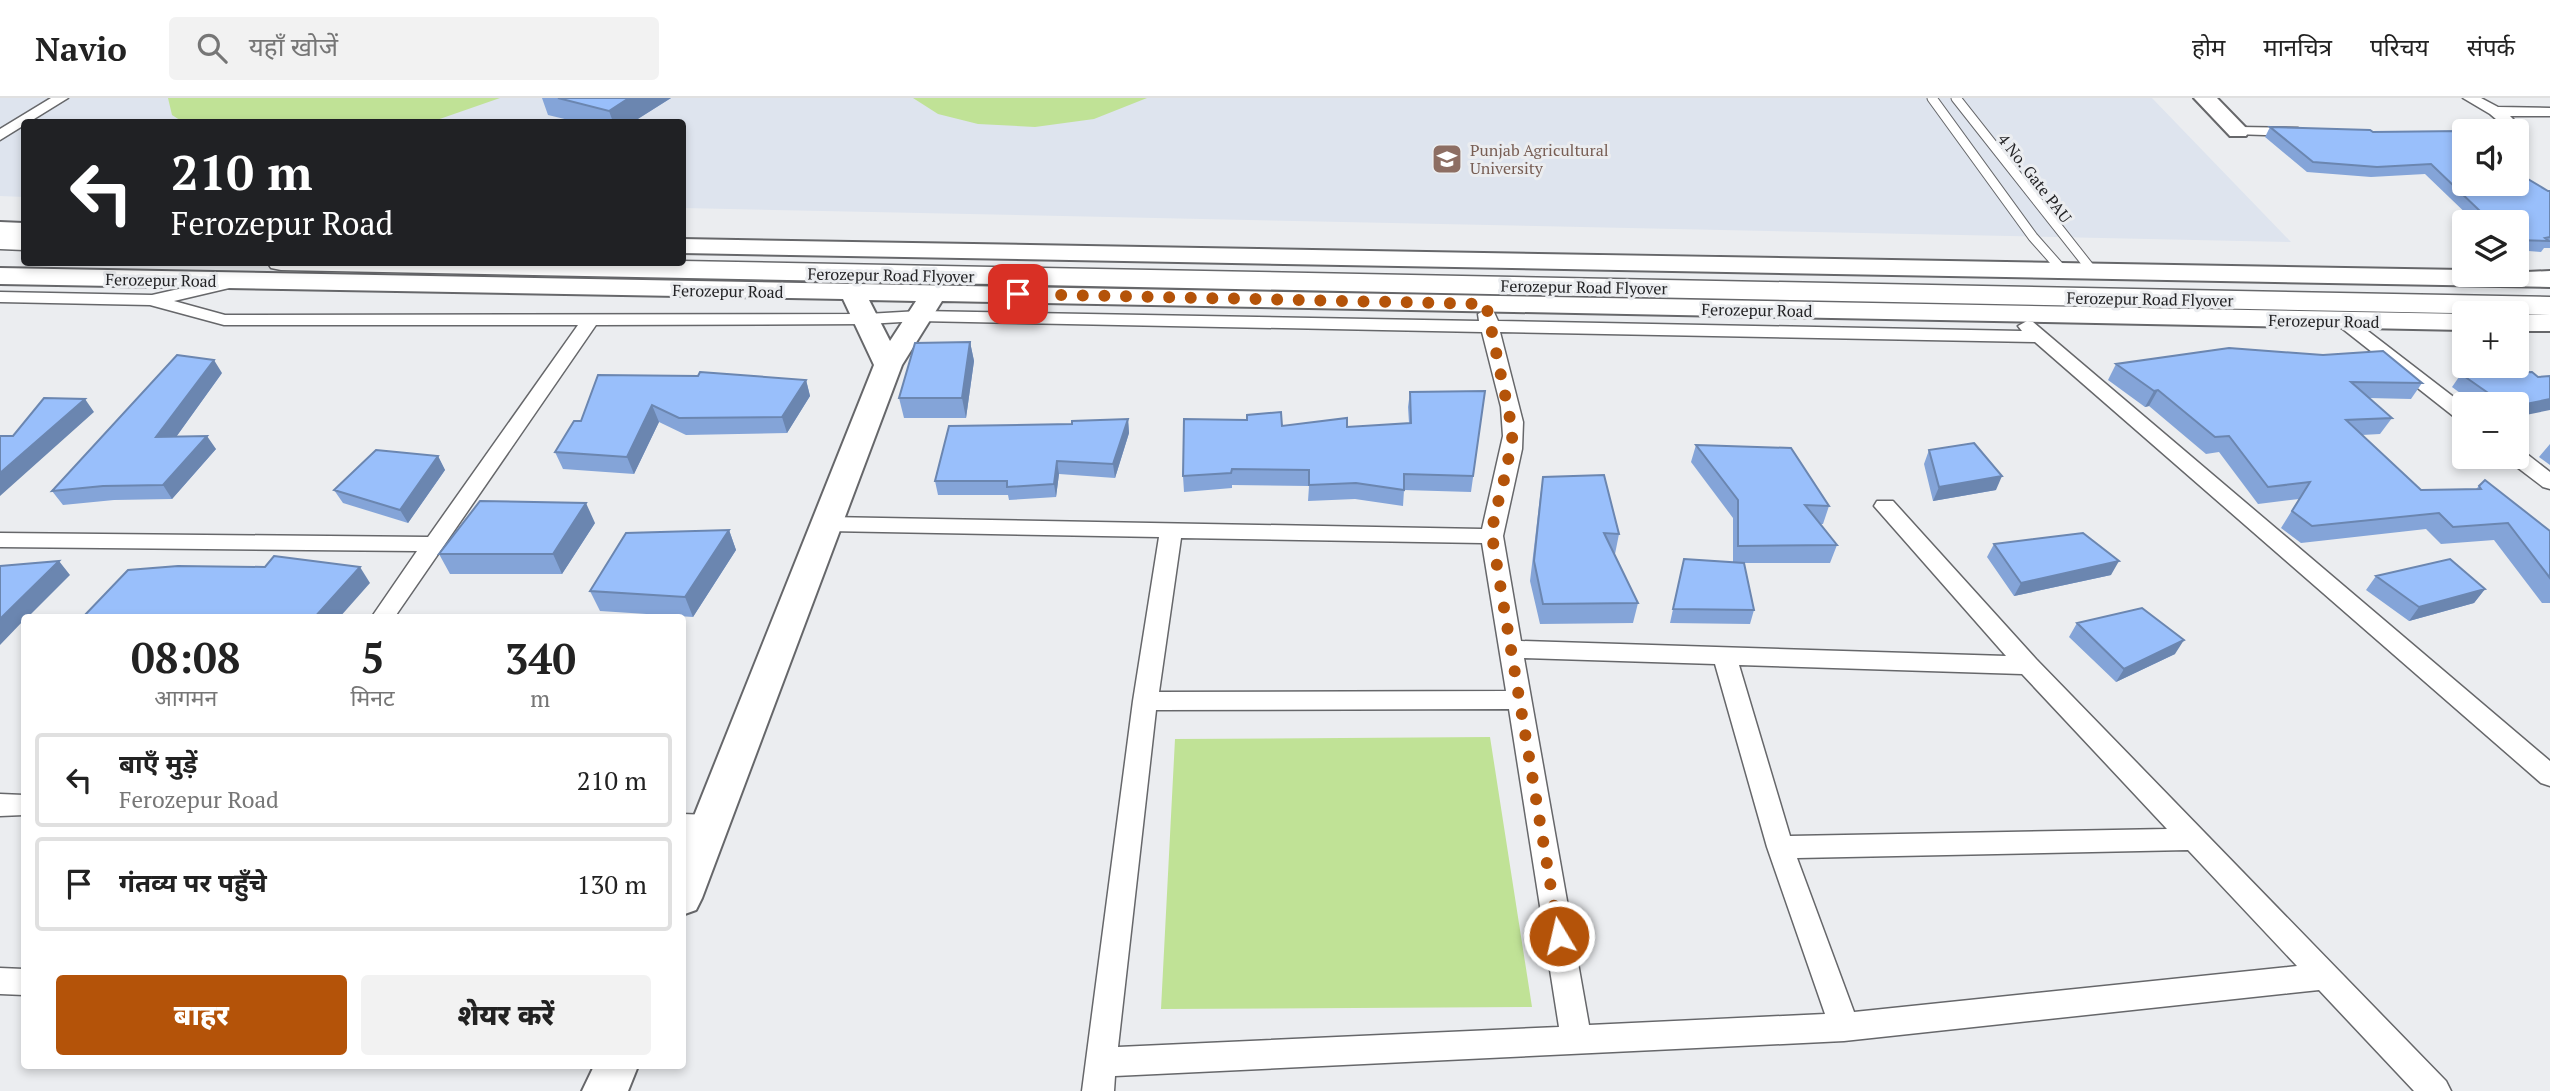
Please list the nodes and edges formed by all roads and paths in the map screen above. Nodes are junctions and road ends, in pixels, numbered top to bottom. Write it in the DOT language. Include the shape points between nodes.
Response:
graph roads {
  1 [pos="61,98"];
  2 [pos="1932,98"];
  3 [pos="1956,98"];
  4 [pos="2205,98"];
  5 [pos="2470,98"];
  6 [pos="2495,111"];
  7 [pos="2550,112"];
  8 [pos="26,119"];
  9 [pos="2505,119"];
  10 [pos="21,122"];
  11 [pos="2238,131"];
  12 [pos="2318,132"];
  13 [pos="0,135"];
  14 [pos="0,229"];
  15 [pos="21,230"];
  16 [pos="0,241"];
  17 [pos="21,242"];
  18 [pos="686,246"];
  19 [pos="0,256"];
  20 [pos="21,257"];
  21 [pos="686,258"];
  22 [pos="487,266"];
  23 [pos="2064,272"];
  24 [pos="2094,273"];
  25 [pos="0,276"];
  26 [pos="2550,279"];
  27 [pos="236,281"];
  28 [pos="2550,291"];
  29 [pos="935,292"];
  30 [pos="853,293"];
  31 [pos="0,297"];
  32 [pos="151,300"];
  33 [pos="2550,306"];
  34 [pos="2014,315"];
  35 [pos="919,316"];
  36 [pos="1488,316"];
  37 [pos="867,320"];
  38 [pos="590,321"];
  39 [pos="2345,322"];
  40 [pos="2452,323"];
  41 [pos="2529,323"];
  42 [pos="2550,323"];
  43 [pos="2039,337"];
  44 [pos="888,365"];
  45 [pos="2452,406"];
  46 [pos="2529,466"];
  47 [pos="2550,482"];
  48 [pos="1885,506"];
  49 [pos="828,524"];
  50 [pos="1171,532"];
  51 [pos="1492,536"];
  52 [pos="0,540"];
  53 [pos="433,544"];
  54 [pos="385,614"];
  55 [pos="1511,649"];
  56 [pos="1725,657"];
  57 [pos="2028,664"];
  58 [pos="1520,700"];
  59 [pos="1145,701"];
  60 [pos="2550,776"];
  61 [pos="0,805"];
  62 [pos="21,805"];
  63 [pos="697,825"];
  64 [pos="2194,839"];
  65 [pos="1780,847"];
  66 [pos="686,879"];
  67 [pos="2325,976"];
  68 [pos="0,981"];
  69 [pos="21,982"];
  70 [pos="1844,1027"];
  71 [pos="1576,1040"];
  72 [pos="614,1069"];
  73 [pos="1100,1077"];
  74 [pos="606,1091"];
  75 [pos="2435,1091"];
  1 -- 8 [label="street"];
  2 -- 23 [label="lane, 4 No. Gate PAU" via="2033,237"];
  3 -- 24 [label="lane, 4 No. Gate PAU"];
  4 -- 11 [label="main road"];
  5 -- 6 [label="street"];
  6 -- 7 [label="street"];
  6 -- 9 [label="street"];
  10 -- 13 [label="street"];
  11 -- 12 [label="street"];
  14 -- 15 [label="main road"];
  16 -- 17 [label="main road"];
  18 -- 23 [label="main road"];
  19 -- 20 [label="main road"];
  21 -- 28 [label="main road, Ferozepur Road Flyover"];
  22 -- 33 [label="main road, Ferozepur Road Flyover"];
  23 -- 24 [label="main road"];
  24 -- 26 [label="main road"];
  25 -- 27 [label="main road, Ferozepur Road"];
  27 -- 30 [label="main road, Ferozepur Road"];
  27 -- 32 [label="street"];
  29 -- 30 [label="main road, Ferozepur Road"];
  29 -- 35 [label="main road"];
  29 -- 36 [label="main road, Ferozepur Road"];
  30 -- 37 [label="main road"];
  31 -- 32 [label="street"];
  32 -- 38 [label="street" via="224,320"];
  34 -- 36 [label="main road, Ferozepur Road"];
  34 -- 39 [label="main road, Ferozepur Road"];
  34 -- 43 [label="street"];
  35 -- 36 [label="street"];
  35 -- 37 [label="street"];
  35 -- 44 [label="main road"];
  36 -- 43 [label="street"];
  36 -- 51 [label="street" via="1513,433"];
  37 -- 38 [label="street"];
  37 -- 44 [label="main road"];
  38 -- 53 [label="street"];
  39 -- 40 [label="main road, Ferozepur Road"];
  39 -- 45 [label="street"];
  41 -- 42 [label="main road"];
  43 -- 60 [label="street"];
  44 -- 49 [label="main road"];
  46 -- 47 [label="street"];
  48 -- 57 [label="street"];
  49 -- 50 [label="street"];
  49 -- 63 [label="main road"];
  50 -- 51 [label="street"];
  50 -- 59 [label="street"];
  51 -- 55 [label="street"];
  52 -- 53 [label="street"];
  53 -- 54 [label="street"];
  55 -- 56 [label="street"];
  55 -- 58 [label="street"];
  56 -- 57 [label="street"];
  56 -- 65 [label="street"];
  57 -- 64 [label="street"];
  58 -- 59 [label="street"];
  58 -- 71 [label="street"];
  59 -- 73 [label="street"];
  61 -- 62 [label="street"];
  63 -- 66 [label="main road"];
  64 -- 65 [label="street"];
  64 -- 67 [label="street"];
  65 -- 70 [label="street"];
  67 -- 70 [label="street"];
  67 -- 75 [label="street"];
  68 -- 69 [label="street"];
  70 -- 71 [label="street"];
  71 -- 73 [label="street"];
  72 -- 74 [label="main road"];
}
